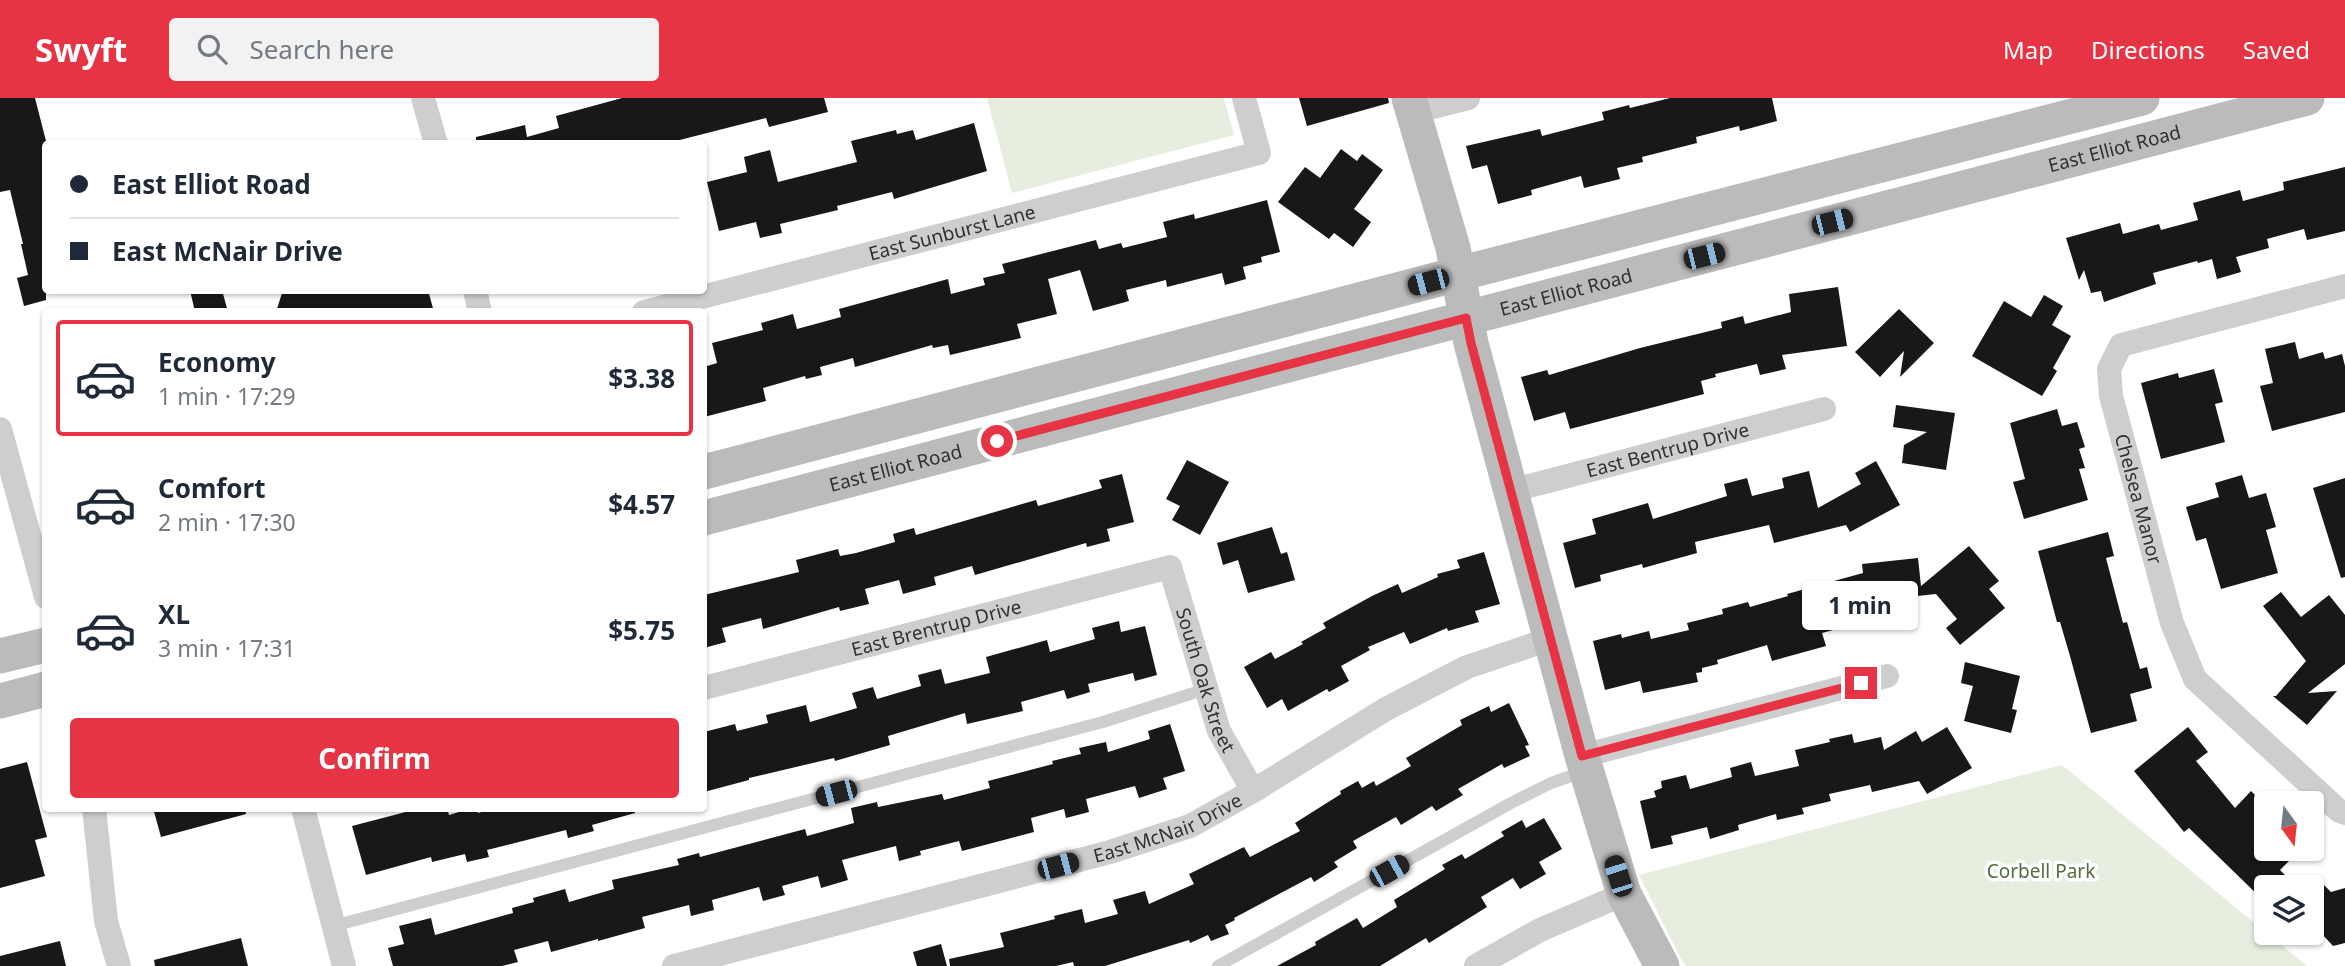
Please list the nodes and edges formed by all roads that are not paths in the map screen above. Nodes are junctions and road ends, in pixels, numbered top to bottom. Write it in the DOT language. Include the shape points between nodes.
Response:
graph roads {
  1 [pos="1244,98"];
  2 [pos="1468,98"];
  3 [pos="2307,98"];
  4 [pos="430,99"];
  5 [pos="2130,100"];
  6 [pos="1411,105"];
  7 [pos="435,140"];
  8 [pos="2135,144"];
  9 [pos="1458,274"];
  10 [pos="2345,286"];
  11 [pos="659,308"];
  12 [pos="1466,318"];
  13 [pos="1824,409"];
  14 [pos="0,429"];
  15 [pos="707,471"];
  16 [pos="1510,491"];
  17 [pos="707,517"];
  18 [pos="1170,566"];
  19 [pos="42,582"];
  20 [pos="1550,639"];
  21 [pos="42,646"];
  22 [pos="0,656"];
  23 [pos="1887,676"];
  24 [pos="707,687"];
  25 [pos="1206,689"];
  26 [pos="42,690"];
  27 [pos="0,701"];
  28 [pos="1584,763"];
  29 [pos="1253,791"];
  30 [pos="94,812"];
  31 [pos="304,812"];
  32 [pos="2345,813"];
  33 [pos="1624,894"];
  34 [pos="334,926"];
  35 [pos="119,966"];
  36 [pos="344,966"];
  37 [pos="674,966"];
  38 [pos="1218,966"];
  39 [pos="1476,966"];
  40 [pos="1662,966"];
  1 -- 11 [label="street, East Sunburst Lane" via="1259,153"];
  2 -- 6 [label="street"];
  3 -- 8 [label="main road, East Elliot Road"];
  4 -- 7 [label="street"];
  5 -- 8 [label="street"];
  5 -- 9 [label="main road"];
  6 -- 9 [label="main road"];
  8 -- 12 [label="main road, East Elliot Road"];
  9 -- 12 [label="main road"];
  9 -- 15 [label="main road"];
  10 -- 32 [label="street, Chelsea Manor" via="2121,345 2109,369 2111,396 2172,623 2195,679"];
  12 -- 16 [label="main road"];
  12 -- 17 [label="main road, East Elliot Road"];
  13 -- 16 [label="street, East Bentrup Drive"];
  14 -- 19 [label="street"];
  16 -- 20 [label="main road"];
  18 -- 24 [label="street, East Brentrup Drive"];
  18 -- 25 [label="street, South Oak Street"];
  20 -- 28 [label="main road"];
  20 -- 29 [label="street, East McNair Drive" via="1467,667 1386,709"];
  21 -- 22 [label="main road"];
  23 -- 28 [label="street"];
  25 -- 29 [label="street, South Oak Street" via="1219,731"];
  25 -- 34 [label="lane" via="1090,726"];
  26 -- 27 [label="main road"];
  28 -- 33 [label="main road"];
  28 -- 38 [label="lane"];
  29 -- 37 [label="street, East McNair Drive" via="1190,826 1110,852"];
  30 -- 35 [label="street" via="106,921"];
  31 -- 34 [label="street"];
  33 -- 39 [label="street" via="1540,930"];
  33 -- 40 [label="main road"];
  34 -- 36 [label="street"];
}
